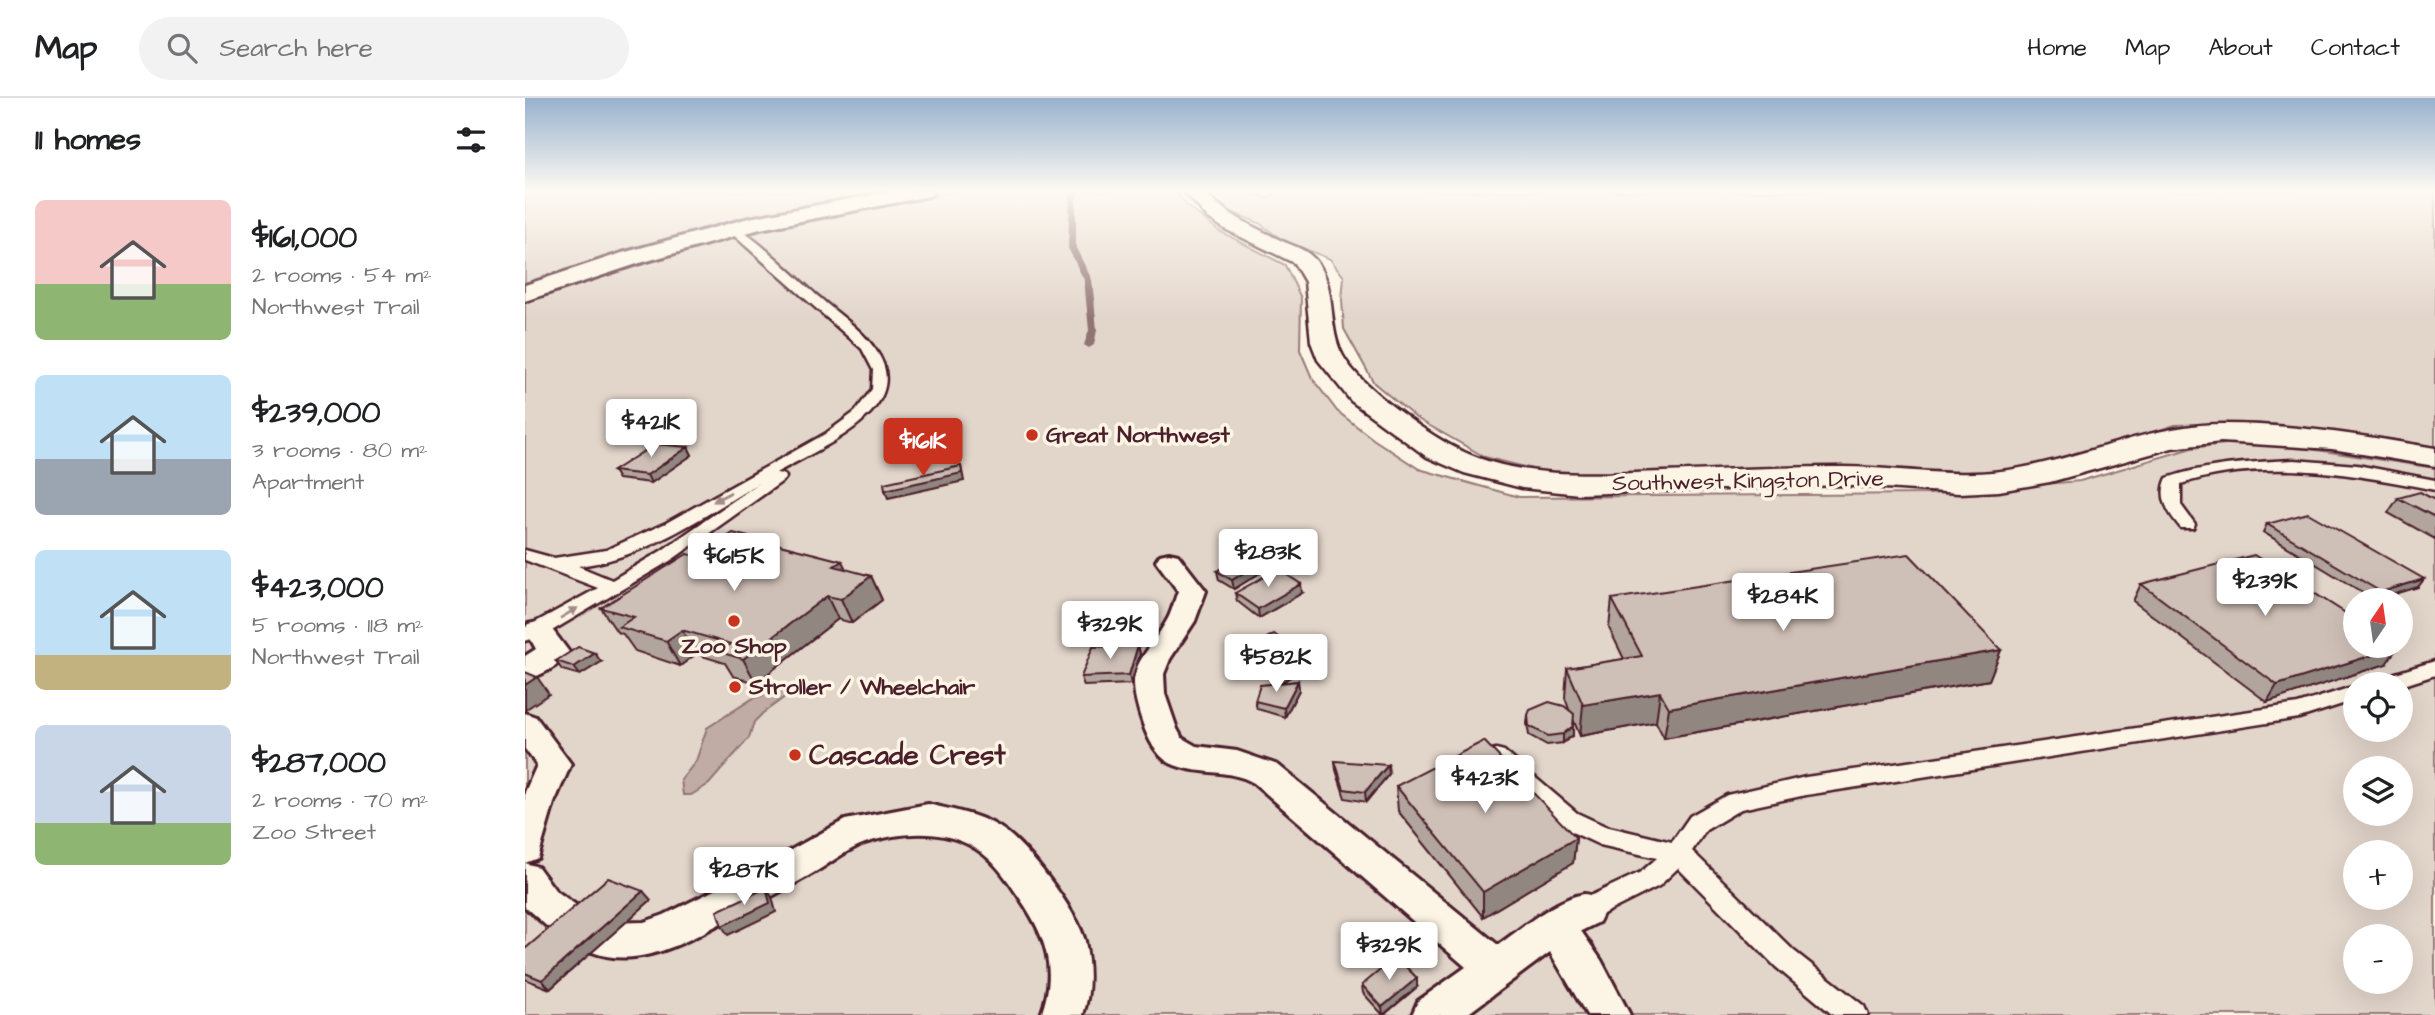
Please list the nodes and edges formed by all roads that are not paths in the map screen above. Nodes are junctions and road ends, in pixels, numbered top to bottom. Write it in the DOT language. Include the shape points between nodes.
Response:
graph roads {
  1 [pos="716,234"];
  2 [pos="739,234"];
  3 [pos="1250,234"];
  4 [pos="525,293"];
  5 [pos="804,454"];
  6 [pos="2435,457"];
  7 [pos="2435,485"];
  8 [pos="2187,524"];
  9 [pos="525,555"];
  10 [pos="1169,561"];
  11 [pos="554,563"];
  12 [pos="611,586"];
  13 [pos="532,633"];
  14 [pos="2435,668"];
  15 [pos="525,670"];
  16 [pos="2413,675"];
  17 [pos="2343,697"];
  18 [pos="525,725"];
  19 [pos="1487,748"];
  20 [pos="525,848"];
  21 [pos="1678,853"];
  22 [pos="525,878"];
  23 [pos="1570,918"];
  24 [pos="573,925"];
  25 [pos="606,940"];
  26 [pos="1496,968"];
  27 [pos="1062,1015"];
  28 [pos="1433,1015"];
  29 [pos="1609,1015"];
  30 [pos="1854,1015"];
  1 -- 4 [label="street"];
  2 -- 5 [label="lane" via="862,341 878,364 879,390 871,401 858,416"];
  3 -- 6 [label="street, Southwest Kingston Drive" via="1302,259 1316,282 1331,360 1361,395 1438,451 1522,479 1579,484 1840,476 1999,481 2050,473 2169,439 2221,433 2332,440"];
  5 -- 11 [label="lane, one-way" via="634,545 586,560"];
  5 -- 12 [label="lane" via="667,555"];
  7 -- 8 [label="lane" via="2357,470 2294,465 2191,475 2172,481 2170,497 2175,512"];
  9 -- 11 [label="lane"];
  10 -- 26 [label="street" via="1192,591 1147,682 1159,729 1169,745 1209,762 1256,768 1274,780"];
  11 -- 12 [label="lane"];
  13 -- 12 [label="lane, one-way"];
  13 -- 15 [label="street" via="554,652"];
  14 -- 16 [label="lane"];
  17 -- 21 [label="lane" via="2299,711 1806,786 1735,801 1698,824"];
  18 -- 20 [label="street" via="554,764"];
  19 -- 21 [label="lane" via="1569,820 1600,835"];
  21 -- 23 [label="lane" via="1650,879"];
  21 -- 30 [label="lane" via="1784,959"];
  22 -- 24 [label="street" via="542,901"];
  23 -- 26 [label="street"];
  23 -- 29 [label="street" via="1587,973"];
  25 -- 27 [label="street" via="644,939 674,929 857,830 928,818 988,836 1009,854 1044,902 1065,940 1070,992"];
  26 -- 28 [label="street"];
}
